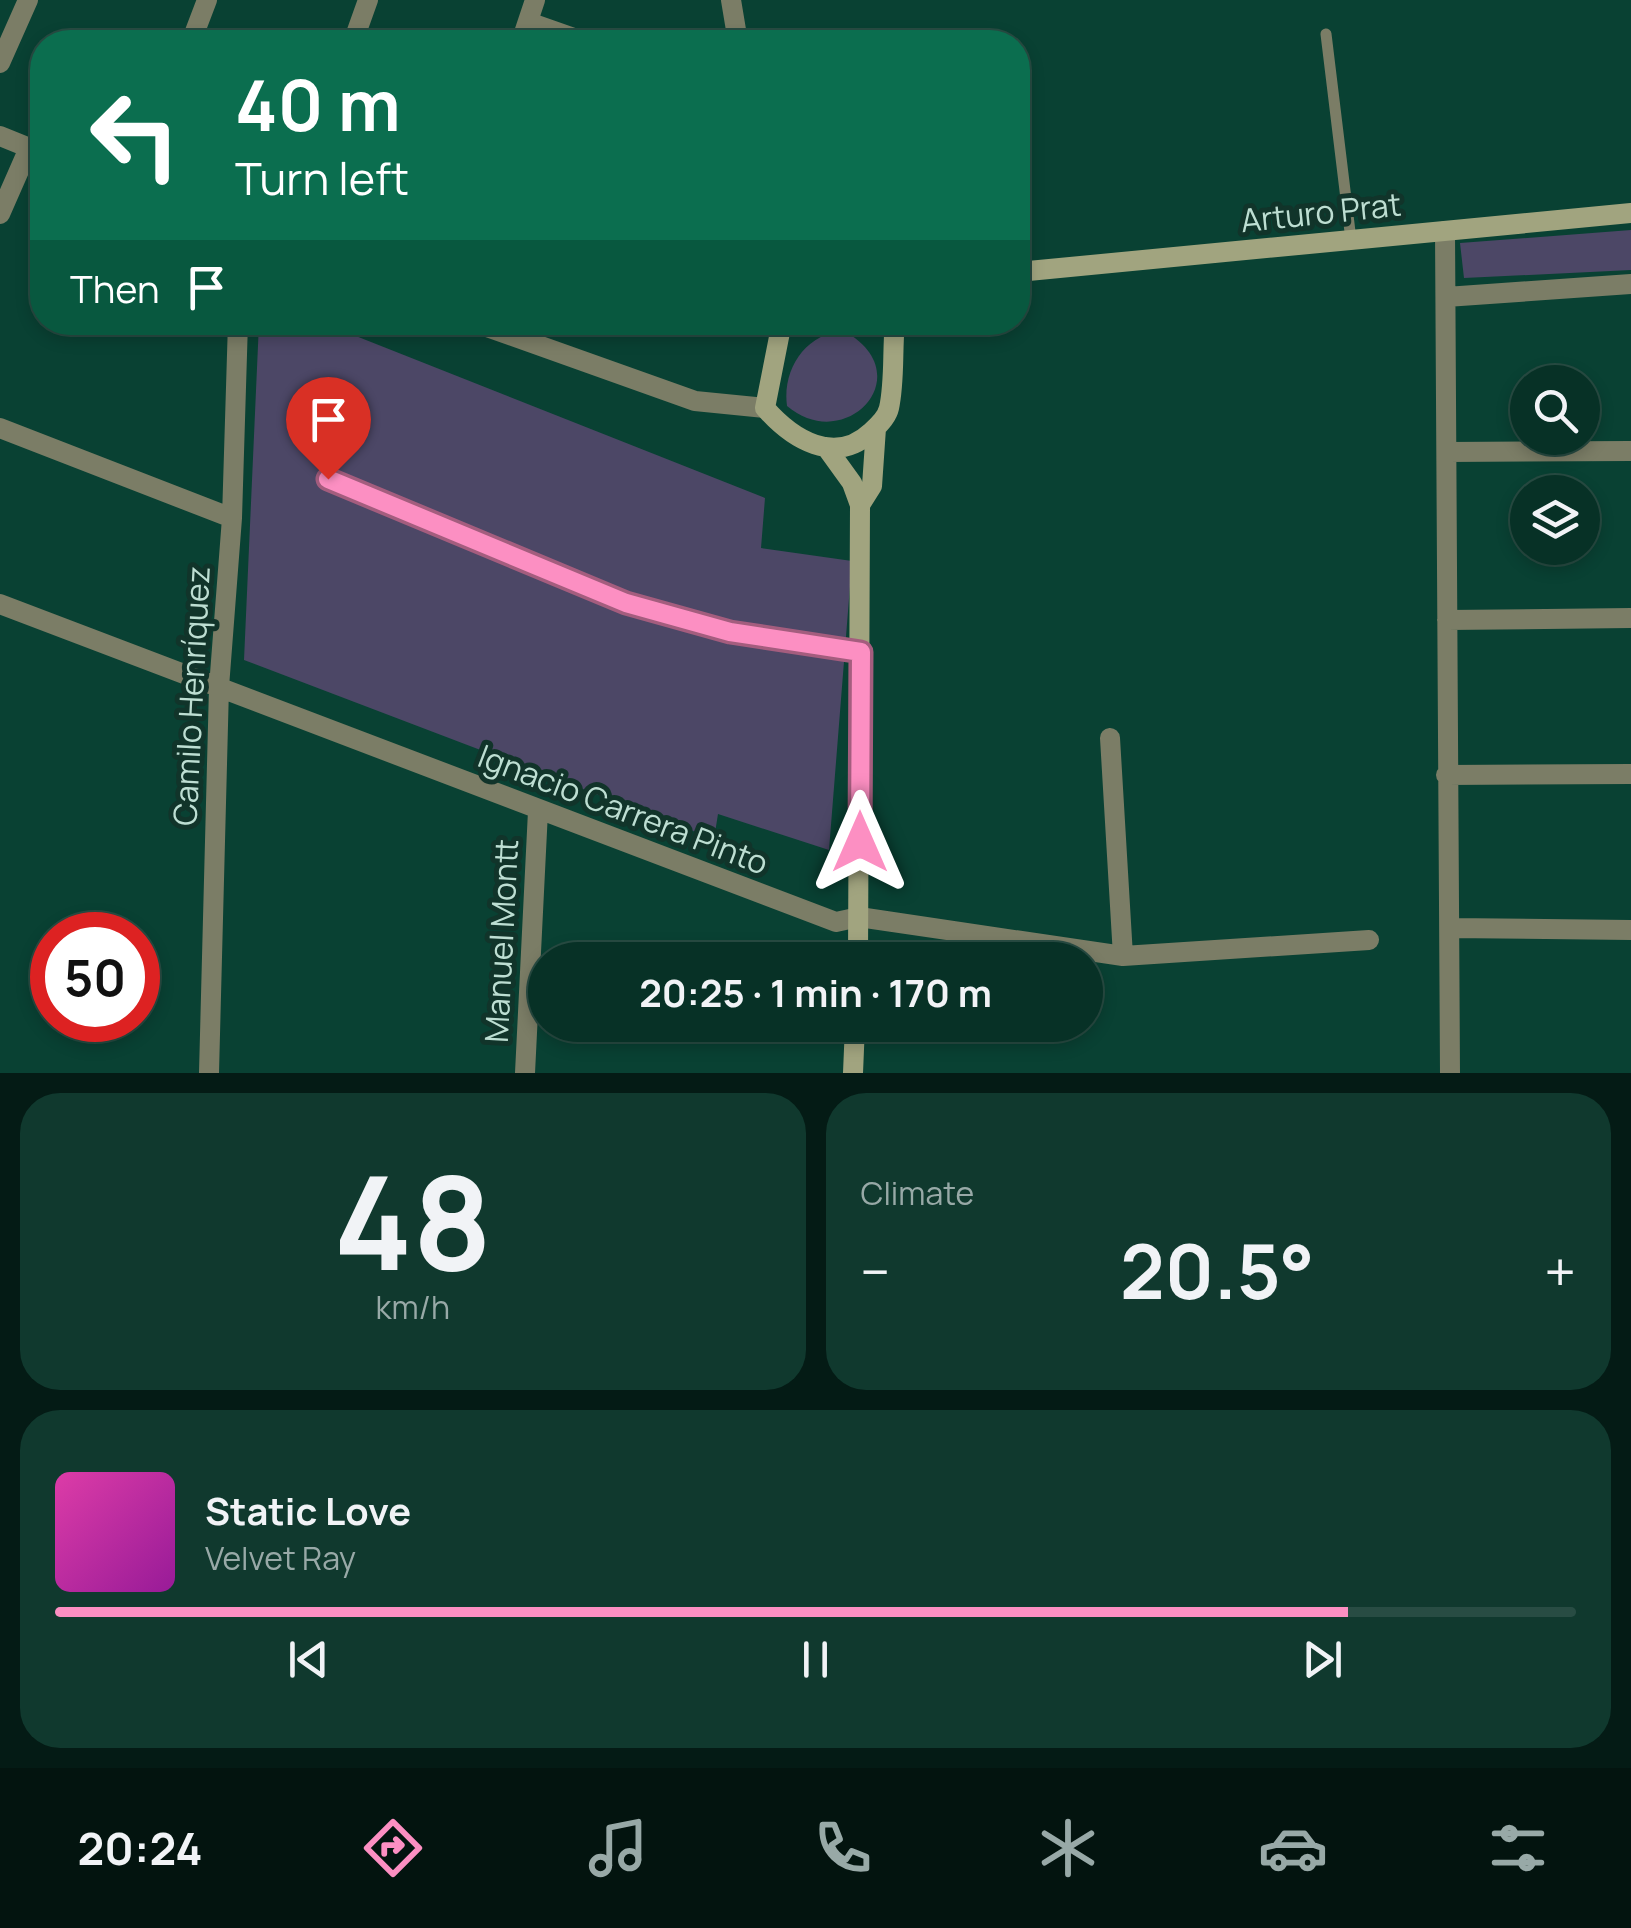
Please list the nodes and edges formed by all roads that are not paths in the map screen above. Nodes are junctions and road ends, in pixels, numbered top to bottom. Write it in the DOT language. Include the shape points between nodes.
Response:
graph roads {
  1 [pos="28,0"];
  2 [pos="207,0"];
  3 [pos="368,0"];
  4 [pos="535,0"];
  5 [pos="731,0"];
  6 [pos="195,30"];
  7 [pos="357,30"];
  8 [pos="526,30"];
  9 [pos="736,30"];
  10 [pos="1326,34"];
  11 [pos="0,63"];
  12 [pos="0,136"];
  13 [pos="30,148"];
  14 [pos="30,162"];
  15 [pos="0,214"];
  16 [pos="1631,214"];
  17 [pos="1445,231"];
  18 [pos="1352,240"];
  19 [pos="1030,271"];
  20 [pos="1631,284"];
  21 [pos="1446,297"];
  22 [pos="238,335"];
  23 [pos="509,335"];
  24 [pos="780,335"];
  25 [pos="889,335"];
  26 [pos="766,408"];
  27 [pos="0,428"];
  28 [pos="876,428"];
  29 [pos="826,447"];
  30 [pos="1631,451"];
  31 [pos="1447,452"];
  32 [pos="328,479"];
  33 [pos="860,506"];
  34 [pos="232,518"];
  35 [pos="0,604"];
  36 [pos="1631,618"];
  37 [pos="1447,620"];
  38 [pos="861,652"];
  39 [pos="218,687"];
  40 [pos="1110,738"];
  41 [pos="1631,774"];
  42 [pos="1446,775"];
  43 [pos="538,811"];
  44 [pos="859,917"];
  45 [pos="1450,928"];
  46 [pos="1631,930"];
  47 [pos="1368,940"];
  48 [pos="858,942"];
  49 [pos="1123,956"];
  50 [pos="854,1042"];
  51 [pos="209,1073"];
  52 [pos="525,1073"];
  53 [pos="853,1073"];
  54 [pos="1450,1073"];
  1 -- 11 [label="street"];
  2 -- 6 [label="street"];
  3 -- 7 [label="street"];
  4 -- 8 [label="street"];
  5 -- 9 [label="street"];
  10 -- 18 [label="lane"];
  12 -- 13 [label="street"];
  14 -- 15 [label="street"];
  16 -- 17 [label="main road, Arturo Prat"];
  17 -- 18 [label="main road, Arturo Prat"];
  17 -- 21 [label="street"];
  18 -- 19 [label="main road, Arturo Prat"];
  20 -- 21 [label="street"];
  21 -- 31 [label="street"];
  22 -- 34 [label="street, Camilo Henríquez"];
  23 -- 26 [label="street" via="696,401"];
  24 -- 26 [label="main road"];
  25 -- 28 [label="main road" via="889,412"];
  26 -- 29 [label="main road" via="791,435"];
  27 -- 34 [label="street"];
  28 -- 29 [label="main road" via="860,443"];
  28 -- 33 [label="main road" via="872,486"];
  29 -- 33 [label="main road"];
  30 -- 31 [label="street"];
  31 -- 37 [label="street"];
  32 -- 38 [label="lane" via="626,603 730,632"];
  33 -- 38 [label="main road"];
  34 -- 39 [label="street, Camilo Henríquez"];
  35 -- 39 [label="street, Ignacio Carrera Pinto"];
  36 -- 37 [label="street"];
  37 -- 42 [label="street"];
  38 -- 44 [label="main road"];
  39 -- 43 [label="street, Ignacio Carrera Pinto"];
  39 -- 51 [label="street, Camilo Henríquez"];
  40 -- 49 [label="street"];
  41 -- 42 [label="street"];
  42 -- 45 [label="street"];
  43 -- 44 [label="street, Ignacio Carrera Pinto" via="836,922"];
  43 -- 52 [label="street, Manuel Montt"];
  44 -- 48 [label="main road"];
  44 -- 49 [label="street, Ignacio Carrera Pinto"];
  45 -- 46 [label="street"];
  45 -- 54 [label="street"];
  47 -- 49 [label="street, Ignacio Carrera Pinto"];
  50 -- 53 [label="main road"];
}
